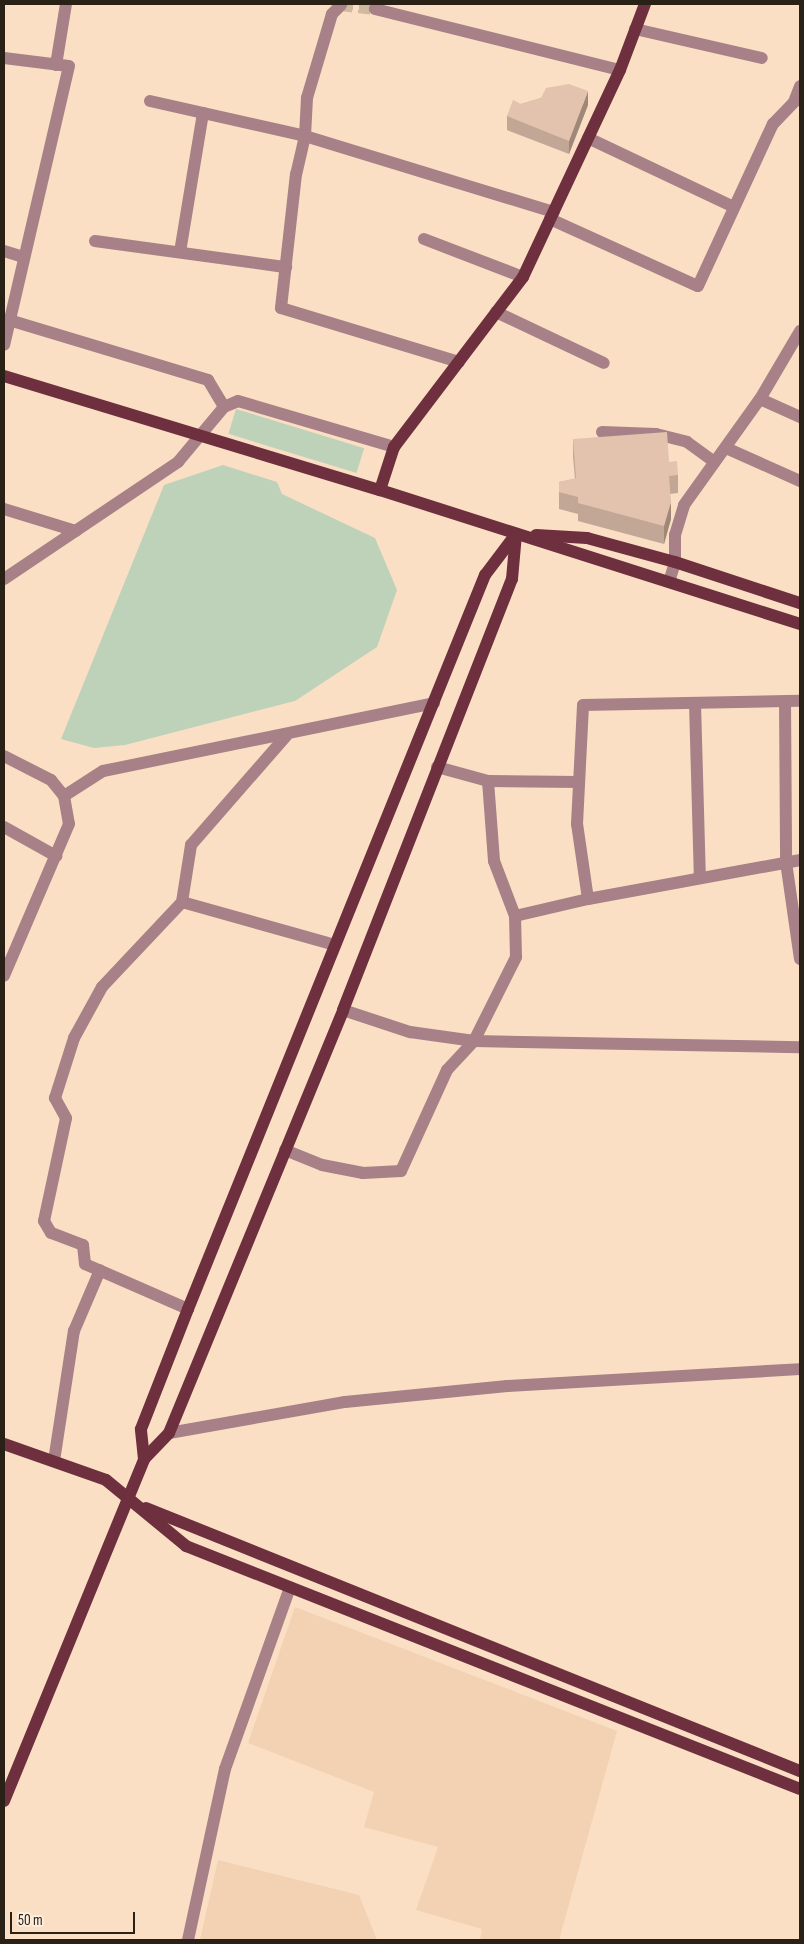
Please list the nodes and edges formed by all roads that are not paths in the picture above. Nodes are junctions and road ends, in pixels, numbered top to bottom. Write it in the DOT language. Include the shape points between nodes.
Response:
graph roads {
  1 [pos="66,4"];
  2 [pos="645,4"];
  3 [pos="341,5"];
  4 [pos="376,6"];
  5 [pos="635,28"];
  6 [pos="4,58"];
  7 [pos="762,58"];
  8 [pos="56,64"];
  9 [pos="620,70"];
  10 [pos="800,86"];
  11 [pos="150,101"];
  12 [pos="203,113"];
  13 [pos="305,136"];
  14 [pos="588,138"];
  15 [pos="734,207"];
  16 [pos="552,216"];
  17 [pos="424,239"];
  18 [pos="95,240"];
  19 [pos="4,251"];
  20 [pos="180,252"];
  21 [pos="24,257"];
  22 [pos="286,267"];
  23 [pos="523,277"];
  24 [pos="496,312"];
  25 [pos="9,320"];
  26 [pos="800,331"];
  27 [pos="4,345"];
  28 [pos="459,362"];
  29 [pos="604,363"];
  30 [pos="4,376"];
  31 [pos="760,399"];
  32 [pos="224,406"];
  33 [pos="800,417"];
  34 [pos="602,432"];
  35 [pos="198,436"];
  36 [pos="394,447"];
  37 [pos="726,448"];
  38 [pos="716,462"];
  39 [pos="800,481"];
  40 [pos="380,490"];
  41 [pos="4,509"];
  42 [pos="76,531"];
  43 [pos="516,534"];
  44 [pos="675,562"];
  45 [pos="4,580"];
  46 [pos="669,582"];
  47 [pos="800,603"];
  48 [pos="800,624"];
  49 [pos="785,701"];
  50 [pos="800,701"];
  51 [pos="434,703"];
  52 [pos="695,703"];
  53 [pos="286,736"];
  54 [pos="4,756"];
  55 [pos="437,767"];
  56 [pos="488,781"];
  57 [pos="579,782"];
  58 [pos="64,796"];
  59 [pos="4,827"];
  60 [pos="56,856"];
  61 [pos="800,860"];
  62 [pos="786,862"];
  63 [pos="700,878"];
  64 [pos="588,899"];
  65 [pos="182,902"];
  66 [pos="515,916"];
  67 [pos="335,945"];
  68 [pos="800,954"];
  69 [pos="4,976"];
  70 [pos="342,1010"];
  71 [pos="474,1042"];
  72 [pos="800,1047"];
  73 [pos="285,1150"];
  74 [pos="100,1270"];
  75 [pos="188,1309"];
  76 [pos="800,1369"];
  77 [pos="169,1433"];
  78 [pos="4,1444"];
  79 [pos="144,1459"];
  80 [pos="54,1461"];
  81 [pos="130,1501"];
  82 [pos="290,1587"];
  83 [pos="800,1771"];
  84 [pos="800,1789"];
  85 [pos="4,1801"];
  86 [pos="188,1940"];
  1 -- 8 [label="street"];
  2 -- 5 [label="main road"];
  3 -- 13 [label="street" via="332,14 307,98"];
  4 -- 9 [label="street"];
  5 -- 7 [label="street"];
  5 -- 9 [label="main road"];
  6 -- 8 [label="street"];
  8 -- 21 [label="street" via="68,66"];
  9 -- 14 [label="main road"];
  10 -- 15 [label="street" via="794,102 773,124"];
  11 -- 12 [label="street"];
  12 -- 13 [label="street"];
  12 -- 20 [label="street"];
  13 -- 16 [label="street"];
  13 -- 22 [label="street" via="296,174"];
  14 -- 15 [label="street"];
  14 -- 16 [label="main road"];
  15 -- 16 [label="street" via="698,286"];
  16 -- 23 [label="main road"];
  17 -- 23 [label="street"];
  18 -- 20 [label="street"];
  19 -- 21 [label="street"];
  20 -- 22 [label="street"];
  21 -- 25 [label="street"];
  22 -- 28 [label="street" via="281,308"];
  23 -- 24 [label="main road"];
  24 -- 28 [label="main road"];
  24 -- 29 [label="street"];
  25 -- 27 [label="street"];
  25 -- 32 [label="street" via="208,380"];
  26 -- 31 [label="street"];
  28 -- 36 [label="main road"];
  30 -- 35 [label="main road"];
  31 -- 33 [label="street"];
  31 -- 37 [label="street"];
  32 -- 35 [label="street"];
  32 -- 36 [label="street" via="238,401"];
  34 -- 38 [label="street" via="656,434 687,442"];
  35 -- 40 [label="main road"];
  35 -- 42 [label="street" via="178,462"];
  36 -- 40 [label="main road"];
  37 -- 38 [label="street"];
  37 -- 39 [label="street"];
  38 -- 44 [label="street" via="684,505 675,535"];
  40 -- 43 [label="main road"];
  41 -- 42 [label="street"];
  42 -- 45 [label="street"];
  43 -- 44 [label="main road" via="586,538"];
  43 -- 46 [label="main road"];
  43 -- 51 [label="main road" via="485,575"];
  43 -- 55 [label="main road" via="512,580"];
  44 -- 46 [label="street"];
  44 -- 47 [label="main road"];
  46 -- 48 [label="main road"];
  49 -- 50 [label="street"];
  49 -- 52 [label="street"];
  49 -- 62 [label="street"];
  51 -- 53 [label="street"];
  51 -- 67 [label="main road"];
  52 -- 57 [label="street" via="583,705"];
  52 -- 63 [label="street"];
  53 -- 58 [label="street" via="103,771"];
  53 -- 65 [label="street" via="191,845"];
  54 -- 58 [label="street" via="52,780"];
  55 -- 56 [label="street"];
  55 -- 70 [label="main road"];
  56 -- 57 [label="street"];
  56 -- 66 [label="street" via="494,861"];
  57 -- 64 [label="street" via="577,824"];
  58 -- 60 [label="street" via="69,824"];
  59 -- 60 [label="street"];
  60 -- 69 [label="street"];
  61 -- 62 [label="street"];
  62 -- 63 [label="street"];
  62 -- 68 [label="street"];
  63 -- 64 [label="street"];
  64 -- 66 [label="street"];
  65 -- 67 [label="street"];
  65 -- 74 [label="street" via="102,987 74,1038 55,1098 66,1118 44,1221 51,1234 83,1245 85,1264"];
  66 -- 71 [label="street" via="516,957"];
  67 -- 75 [label="main road"];
  70 -- 71 [label="street" via="410,1032"];
  70 -- 73 [label="main road"];
  71 -- 72 [label="street"];
  71 -- 73 [label="street" via="447,1070 401,1171 363,1173 322,1165"];
  73 -- 77 [label="main road"];
  74 -- 75 [label="street"];
  74 -- 80 [label="street" via="74,1331"];
  75 -- 79 [label="main road" via="141,1429"];
  76 -- 77 [label="street" via="507,1386 345,1402"];
  77 -- 79 [label="main road"];
  78 -- 80 [label="main road"];
  79 -- 81 [label="main road"];
  80 -- 81 [label="main road" via="106,1480"];
  81 -- 82 [label="main road" via="186,1546"];
  81 -- 83 [label="main road"];
  81 -- 85 [label="main road"];
  82 -- 84 [label="main road"];
  82 -- 86 [label="street" via="225,1769"];
}
